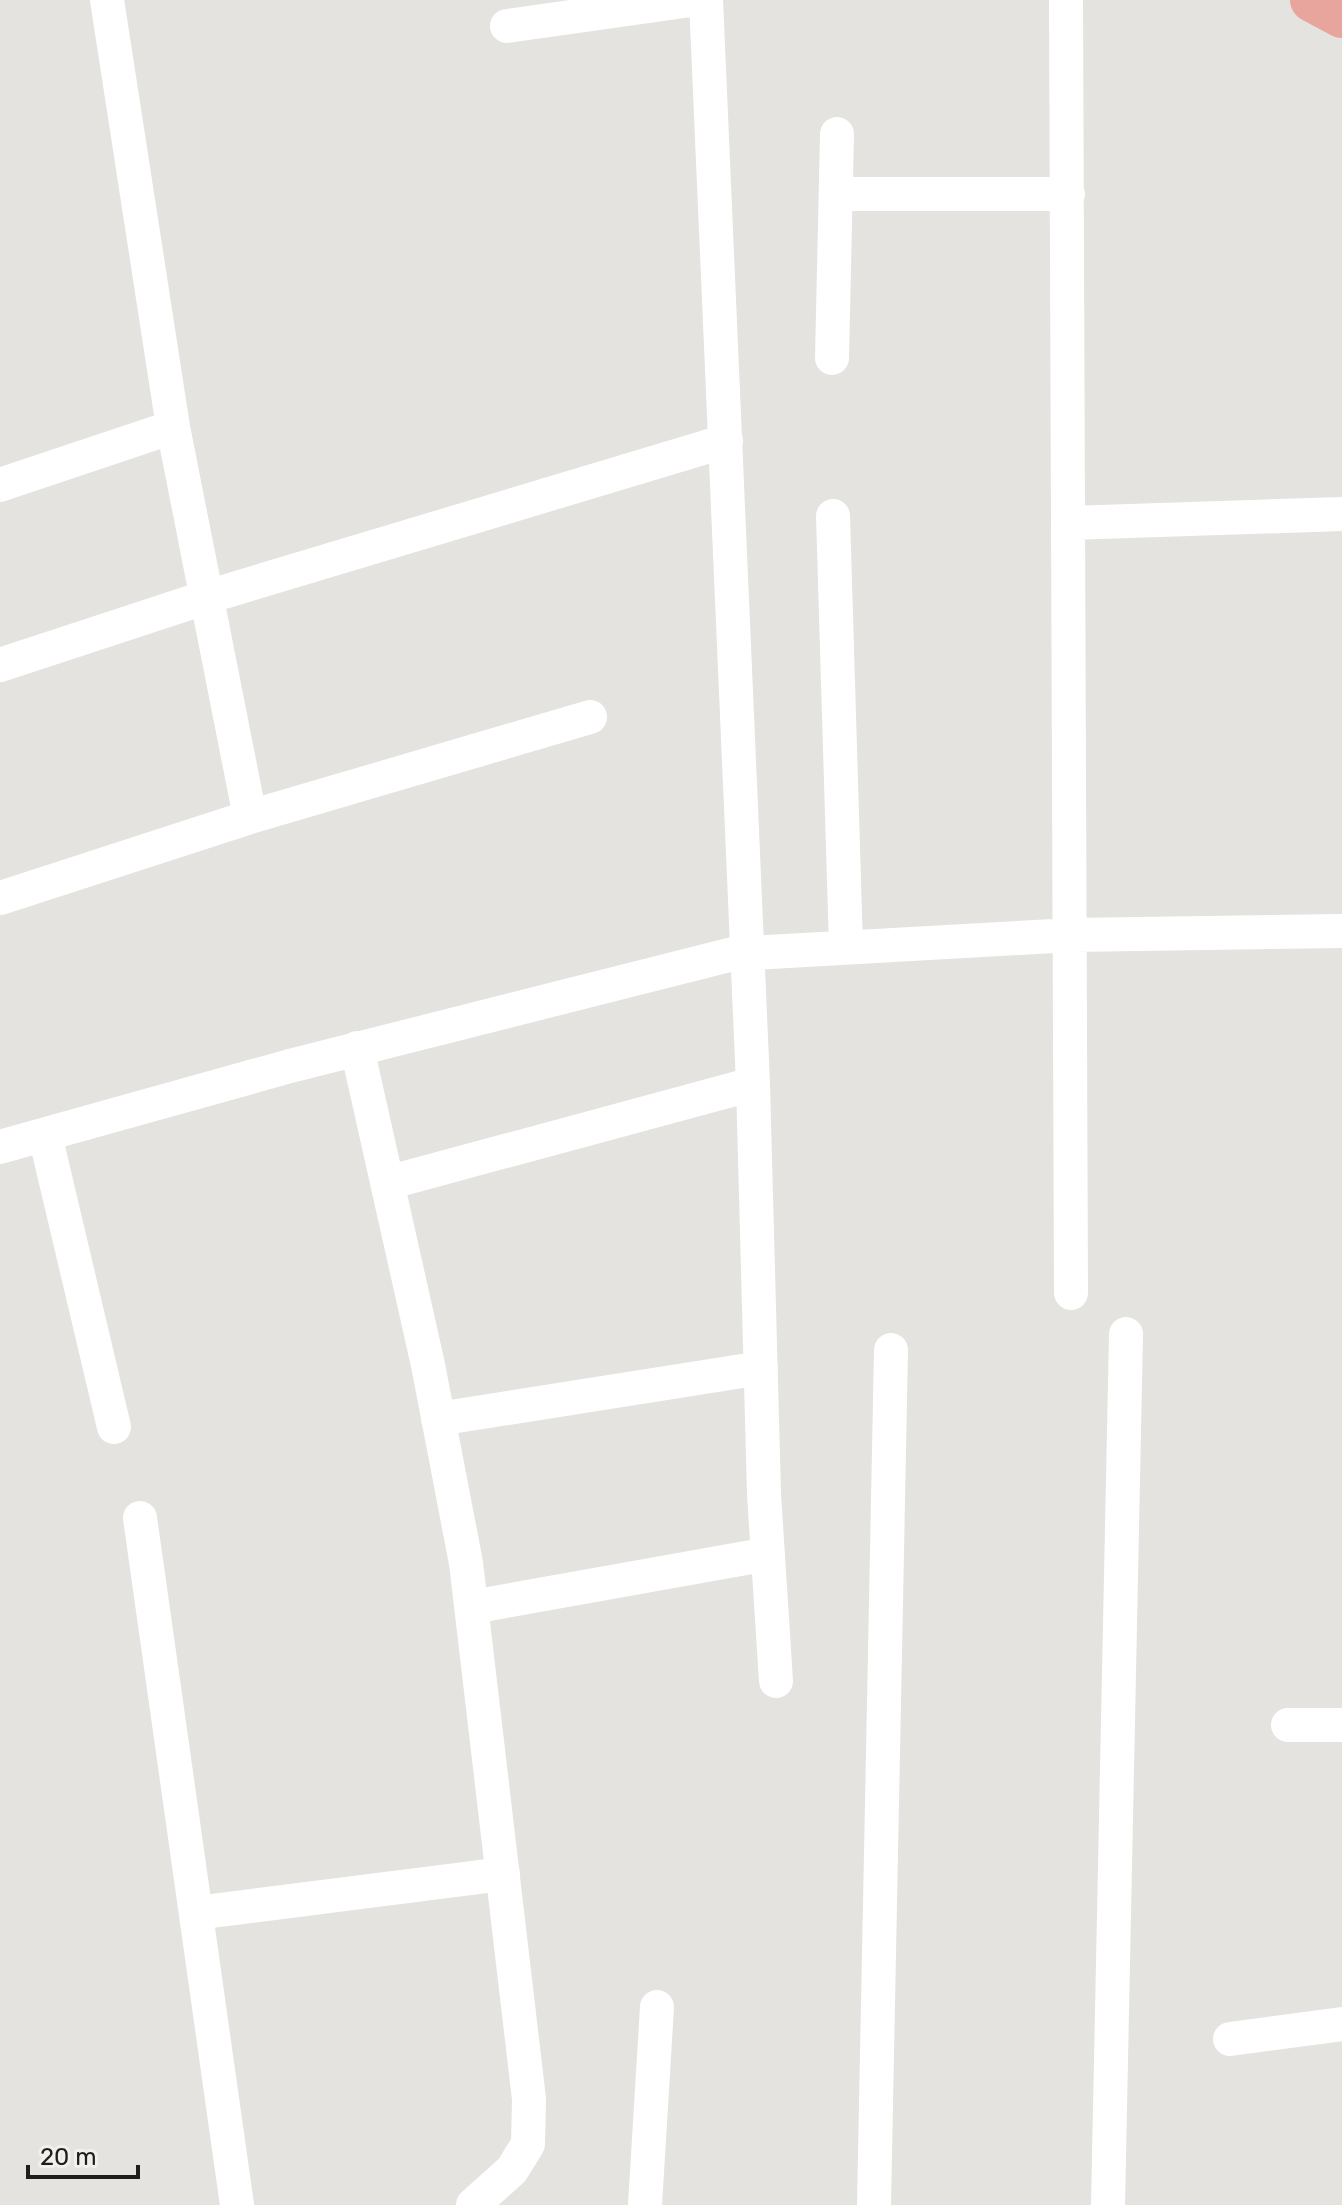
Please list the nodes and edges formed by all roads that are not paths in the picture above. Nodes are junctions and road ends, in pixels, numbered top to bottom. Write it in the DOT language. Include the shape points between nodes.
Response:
graph roads {
  1 [pos="107,0"];
  2 [pos="691,0"];
  3 [pos="706,0"];
  4 [pos="1066,0"];
  5 [pos="1312,0"];
  6 [pos="1342,16"];
  7 [pos="507,26"];
  8 [pos="837,134"];
  9 [pos="836,194"];
  10 [pos="1068,194"];
  11 [pos="832,358"];
  12 [pos="173,427"];
  13 [pos="726,441"];
  14 [pos="0,485"];
  15 [pos="1342,514"];
  16 [pos="833,516"];
  17 [pos="1070,523"];
  18 [pos="207,597"];
  19 [pos="0,665"];
  20 [pos="590,717"];
  21 [pos="250,817"];
  22 [pos="0,898"];
  23 [pos="1342,931"];
  24 [pos="1072,935"];
  25 [pos="846,947"];
  26 [pos="747,953"];
  27 [pos="357,1048"];
  28 [pos="753,1084"];
  29 [pos="45,1135"];
  30 [pos="0,1147"];
  31 [pos="387,1183"];
  32 [pos="1071,1293"];
  33 [pos="1126,1334"];
  34 [pos="891,1350"];
  35 [pos="761,1368"];
  36 [pos="438,1419"];
  37 [pos="114,1427"];
  38 [pos="140,1518"];
  39 [pos="768,1554"];
  40 [pos="472,1607"];
  41 [pos="776,1681"];
  42 [pos="1288,1725"];
  43 [pos="1342,1725"];
  44 [pos="503,1874"];
  45 [pos="196,1913"];
  46 [pos="657,2007"];
  47 [pos="1342,2024"];
  48 [pos="1230,2039"];
  49 [pos="237,2205"];
  50 [pos="473,2205"];
  51 [pos="645,2205"];
  52 [pos="874,2205"];
  53 [pos="1108,2205"];
  1 -- 12 [label="street"];
  2 -- 7 [label="street"];
  3 -- 13 [label="street"];
  4 -- 10 [label="street"];
  5 -- 6 [label="main road"];
  8 -- 9 [label="street"];
  9 -- 10 [label="street"];
  9 -- 11 [label="street"];
  10 -- 17 [label="street"];
  12 -- 14 [label="street"];
  12 -- 18 [label="street"];
  13 -- 18 [label="street"];
  13 -- 26 [label="street"];
  15 -- 17 [label="street"];
  16 -- 25 [label="street"];
  17 -- 24 [label="street"];
  18 -- 19 [label="street"];
  18 -- 21 [label="street"];
  20 -- 21 [label="street"];
  21 -- 22 [label="street"];
  23 -- 24 [label="street"];
  24 -- 25 [label="street"];
  24 -- 32 [label="street"];
  25 -- 26 [label="street"];
  26 -- 27 [label="street"];
  26 -- 28 [label="street"];
  27 -- 29 [label="street"];
  27 -- 31 [label="street"];
  28 -- 31 [label="street"];
  28 -- 35 [label="street"];
  29 -- 30 [label="street"];
  29 -- 37 [label="street"];
  31 -- 36 [label="street"];
  33 -- 53 [label="street"];
  34 -- 52 [label="street"];
  35 -- 36 [label="street"];
  35 -- 39 [label="street"];
  36 -- 40 [label="street"];
  38 -- 45 [label="street"];
  39 -- 40 [label="street"];
  39 -- 41 [label="street"];
  40 -- 44 [label="street"];
  42 -- 43 [label="street"];
  44 -- 45 [label="street"];
  44 -- 50 [label="street" via="529,2099 528,2144 512,2170"];
  45 -- 49 [label="street"];
  46 -- 51 [label="street"];
  47 -- 48 [label="street"];
}
